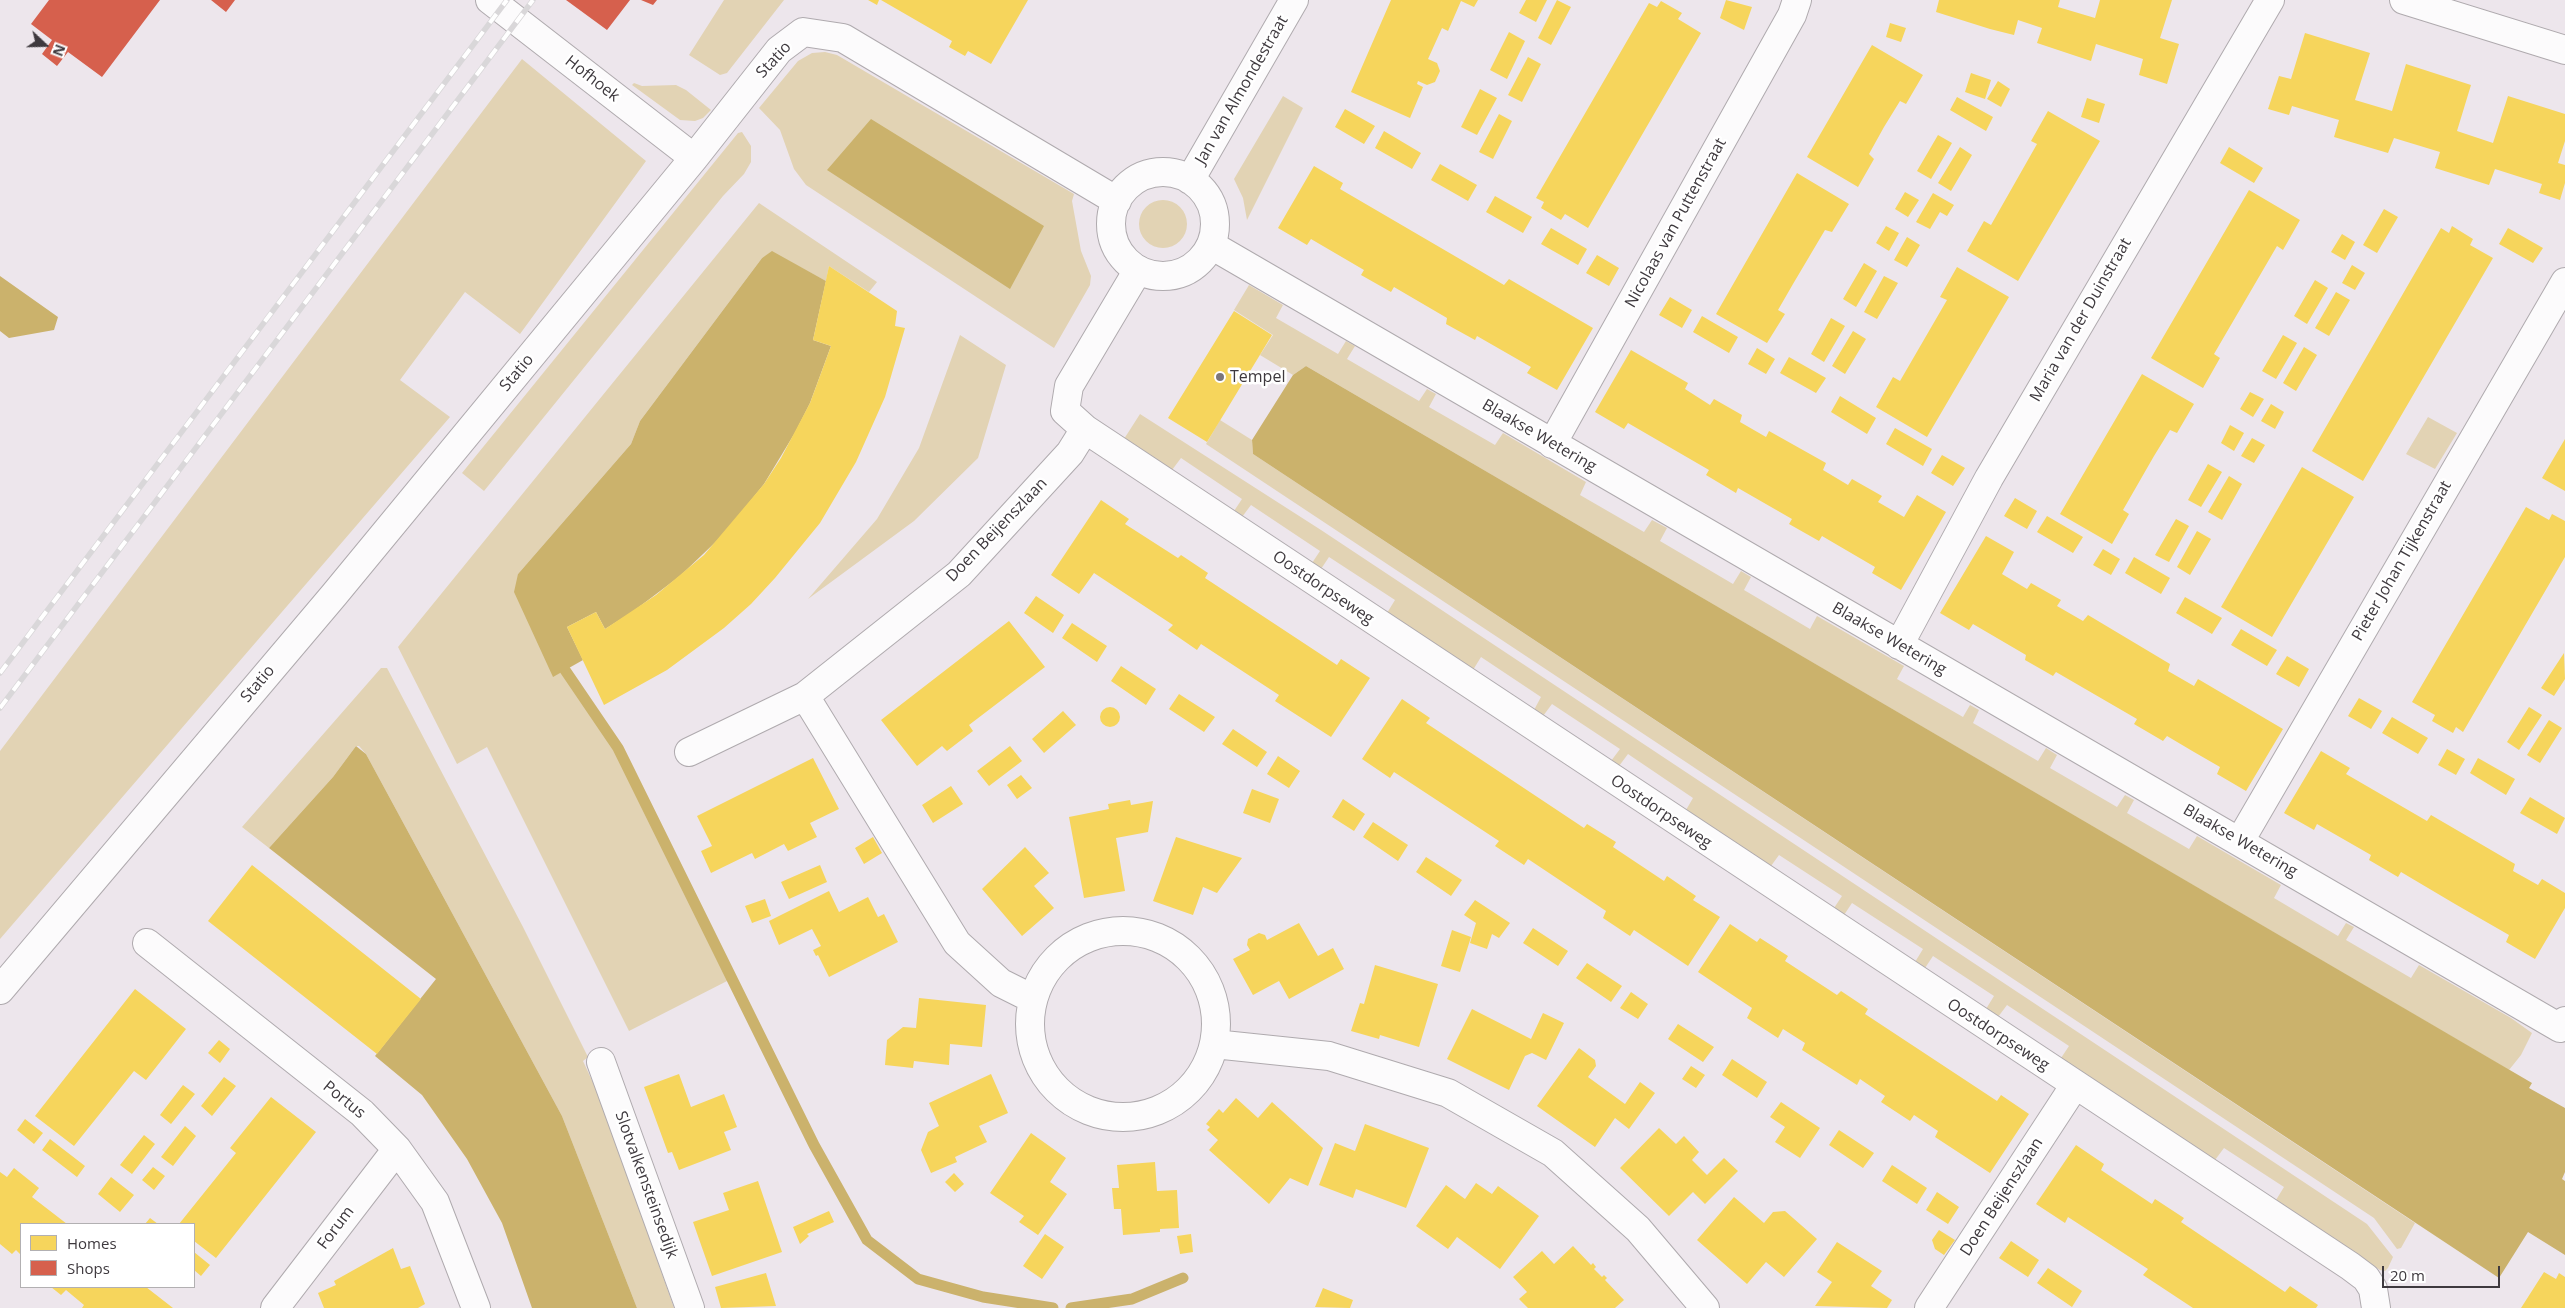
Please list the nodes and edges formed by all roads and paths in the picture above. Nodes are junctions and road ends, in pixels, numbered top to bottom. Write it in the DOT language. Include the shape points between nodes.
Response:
graph roads {
  1 [pos="490,0"];
  2 [pos="1294,0"];
  3 [pos="1797,0"];
  4 [pos="2270,0"];
  5 [pos="2404,0"];
  6 [pos="2565,50"];
  7 [pos="694,158"];
  8 [pos="1190,180"];
  9 [pos="1117,201"];
  10 [pos="1211,245"];
  11 [pos="1138,270"];
  12 [pos="2565,282"];
  13 [pos="1085,429"];
  14 [pos="1552,444"];
  15 [pos="1899,645"];
  16 [pos="805,696"];
  17 [pos="689,752"];
  18 [pos="2240,841"];
  19 [pos="147,943"];
  20 [pos="0,990"];
  21 [pos="1033,999"];
  22 [pos="2565,1021"];
  23 [pos="1214,1044"];
  24 [pos="601,1062"];
  25 [pos="2075,1086"];
  26 [pos="397,1149"];
  27 [pos="275,1308"];
  28 [pos="476,1308"];
  29 [pos="690,1308"];
  30 [pos="1704,1308"];
  31 [pos="1929,1308"];
  32 [pos="2376,1308"];
  1 -- 7 [label="street, Hofhoek"];
  2 -- 8 [label="street, Jan van Almondestraat"];
  3 -- 14 [label="street, Nicolaas van Puttenstraat" via="1792,15"];
  4 -- 15 [label="street, Maria van der Duinstraat" via="1988,478"];
  5 -- 6 [label="street"];
  7 -- 9 [label="street, Statio" via="779,50 803,32 843,38"];
  7 -- 20 [label="street, Statio" via="334,595"];
  8 -- 9 [label="street" via="1167,172 1143,176 1133,182"];
  8 -- 10 [label="street" via="1200,187 1213,208"];
  9 -- 11 [label="street" via="1112,213 1114,239 1128,262"];
  10 -- 11 [label="street" via="1203,257 1180,273 1166,276"];
  10 -- 14 [label="street, Blaakse Wetering"];
  11 -- 13 [label="street, Oostdorpseweg" via="1069,386 1065,411"];
  12 -- 18 [label="street, Pieter Johan Tijkenstraat"];
  13 -- 16 [label="street, Doen Beijenszlaan" via="1070,453 959,574"];
  13 -- 25 [label="street, Oostdorpseweg"];
  14 -- 15 [label="street, Blaakse Wetering"];
  15 -- 18 [label="street, Blaakse Wetering"];
  16 -- 17 [label="street, Doen Beijenszlaan"];
  16 -- 21 [label="street" via="957,944 1001,983"];
  18 -- 22 [label="street, Blaakse Wetering" via="2560,1028"];
  19 -- 26 [label="street, Portus" via="362,1113"];
  21 -- 23 [label="street" via="1051,966 1069,948 1115,931 1141,933 1164,941 1185,955 1206,982 1216,1016"];
  21 -- 23 [label="street" via="1030,1027 1034,1054 1047,1079 1067,1099 1092,1112 1118,1118 1146,1115 1172,1104 1197,1081"];
  23 -- 30 [label="street" via="1329,1056 1448,1093 1554,1152 1638,1229"];
  24 -- 29 [label="street, Slotvalkensteinsedijk"];
  25 -- 31 [label="street, Doen Beijenszlaan"];
  25 -- 32 [label="street, Oostdorpseweg" via="2350,1266 2373,1288"];
  26 -- 27 [label="street, Forum"];
  26 -- 28 [label="street, Portus" via="435,1202"];
}
